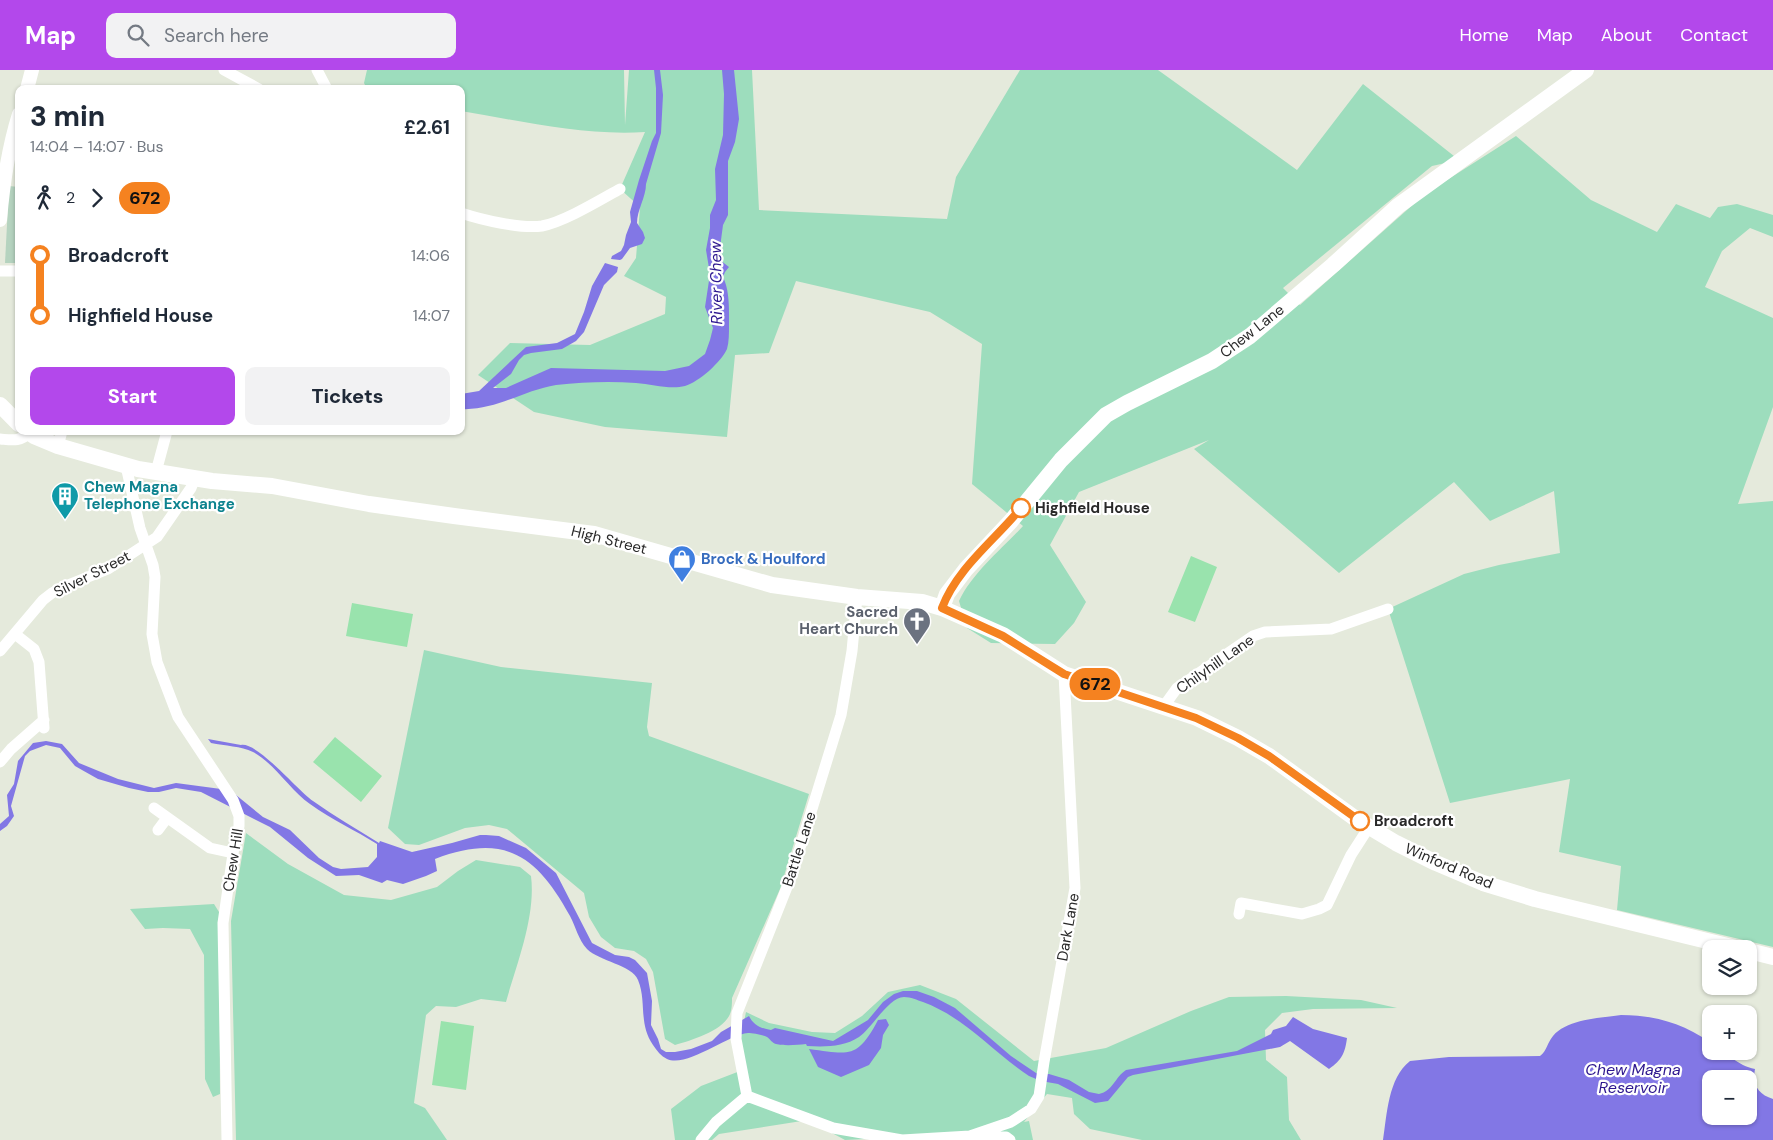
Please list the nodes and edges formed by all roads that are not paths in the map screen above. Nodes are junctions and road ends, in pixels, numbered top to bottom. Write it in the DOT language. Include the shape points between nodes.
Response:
graph roads {
  1 [pos="32,70"];
  2 [pos="224,70"];
  3 [pos="317,70"];
  4 [pos="1586,70"];
  5 [pos="28,85"];
  6 [pos="252,85"];
  7 [pos="325,85"];
  8 [pos="15,138"];
  9 [pos="620,189"];
  10 [pos="465,214"];
  11 [pos="0,220"];
  12 [pos="0,271"];
  13 [pos="15,271"];
  14 [pos="0,405"];
  15 [pos="15,419"];
  16 [pos="24,435"];
  17 [pos="166,435"];
  18 [pos="60,438"];
  19 [pos="0,439"];
  20 [pos="126,466"];
  21 [pos="156,472"];
  22 [pos="195,478"];
  23 [pos="146,543"];
  24 [pos="857,597"];
  25 [pos="942,608"];
  26 [pos="1388,609"];
  27 [pos="14,634"];
  28 [pos="0,651"];
  29 [pos="1064,674"];
  30 [pos="1164,706"];
  31 [pos="0,762"];
  32 [pos="154,808"];
  33 [pos="167,818"];
  34 [pos="1369,827"];
  35 [pos="158,830"];
  36 [pos="233,853"];
  37 [pos="1241,904"];
  38 [pos="1702,940"];
  39 [pos="1757,953"];
  40 [pos="1773,957"];
  41 [pos="747,1096"];
  42 [pos="970,1136"];
  43 [pos="227,1140"];
  44 [pos="702,1140"];
  45 [pos="1010,1140"];
  1 -- 5 [label="street"];
  2 -- 6 [label="street"];
  3 -- 7 [label="street"];
  4 -- 25 [label="main road, Chew Lane" via="1398,206 1250,336 1212,361 1106,415 1060,460 1011,521 966,569 947,594"];
  8 -- 11 [label="street" via="6,164"];
  9 -- 10 [label="street" via="542,226 514,225"];
  12 -- 13 [label="street"];
  14 -- 15 [label="main road"];
  16 -- 19 [label="street" via="23,439 15,441"];
  17 -- 21 [label="street"];
  18 -- 20 [label="main road, High Street"];
  20 -- 21 [label="main road, High Street"];
  20 -- 23 [label="street, Chew Hill"];
  21 -- 22 [label="main road, High Street"];
  22 -- 23 [label="street, Silver Street" via="157,536"];
  22 -- 24 [label="main road, High Street" via="272,486 369,504 594,534 772,585"];
  23 -- 27 [label="street, Silver Street" via="108,569 52,593"];
  23 -- 36 [label="street, Chew Hill" via="155,577 152,634 157,662 178,716 233,800 239,816"];
  24 -- 25 [label="main road, High Street" via="922,602"];
  24 -- 41 [label="street, Battle Lane" via="841,715 791,877 736,1013 736,1039"];
  25 -- 29 [label="main road, Winford Road" via="1003,636"];
  26 -- 30 [label="street, Chilyhill Lane" via="1330,629 1266,632 1253,636 1177,688"];
  27 -- 28 [label="street, Silver Street"];
  27 -- 31 [label="street" via="34,649 39,662 44,724 11,749"];
  29 -- 30 [label="main road, Winford Road"];
  29 -- 42 [label="street, Dark Lane" via="1075,888 1039,1096 1031,1109 1011,1122"];
  30 -- 34 [label="main road, Winford Road" via="1238,738 1269,756"];
  32 -- 33 [label="street"];
  33 -- 35 [label="street"];
  33 -- 36 [label="street" via="210,848"];
  34 -- 37 [label="street" via="1351,855 1327,905 1302,914"];
  34 -- 38 [label="main road, Winford Road" via="1436,863 1483,883"];
  36 -- 43 [label="street, Chew Hill" via="223,923"];
  39 -- 40 [label="main road"];
  41 -- 42 [label="street" via="833,1128 902,1140"];
  41 -- 44 [label="street" via="716,1122"];
  42 -- 45 [label="street"];
}
